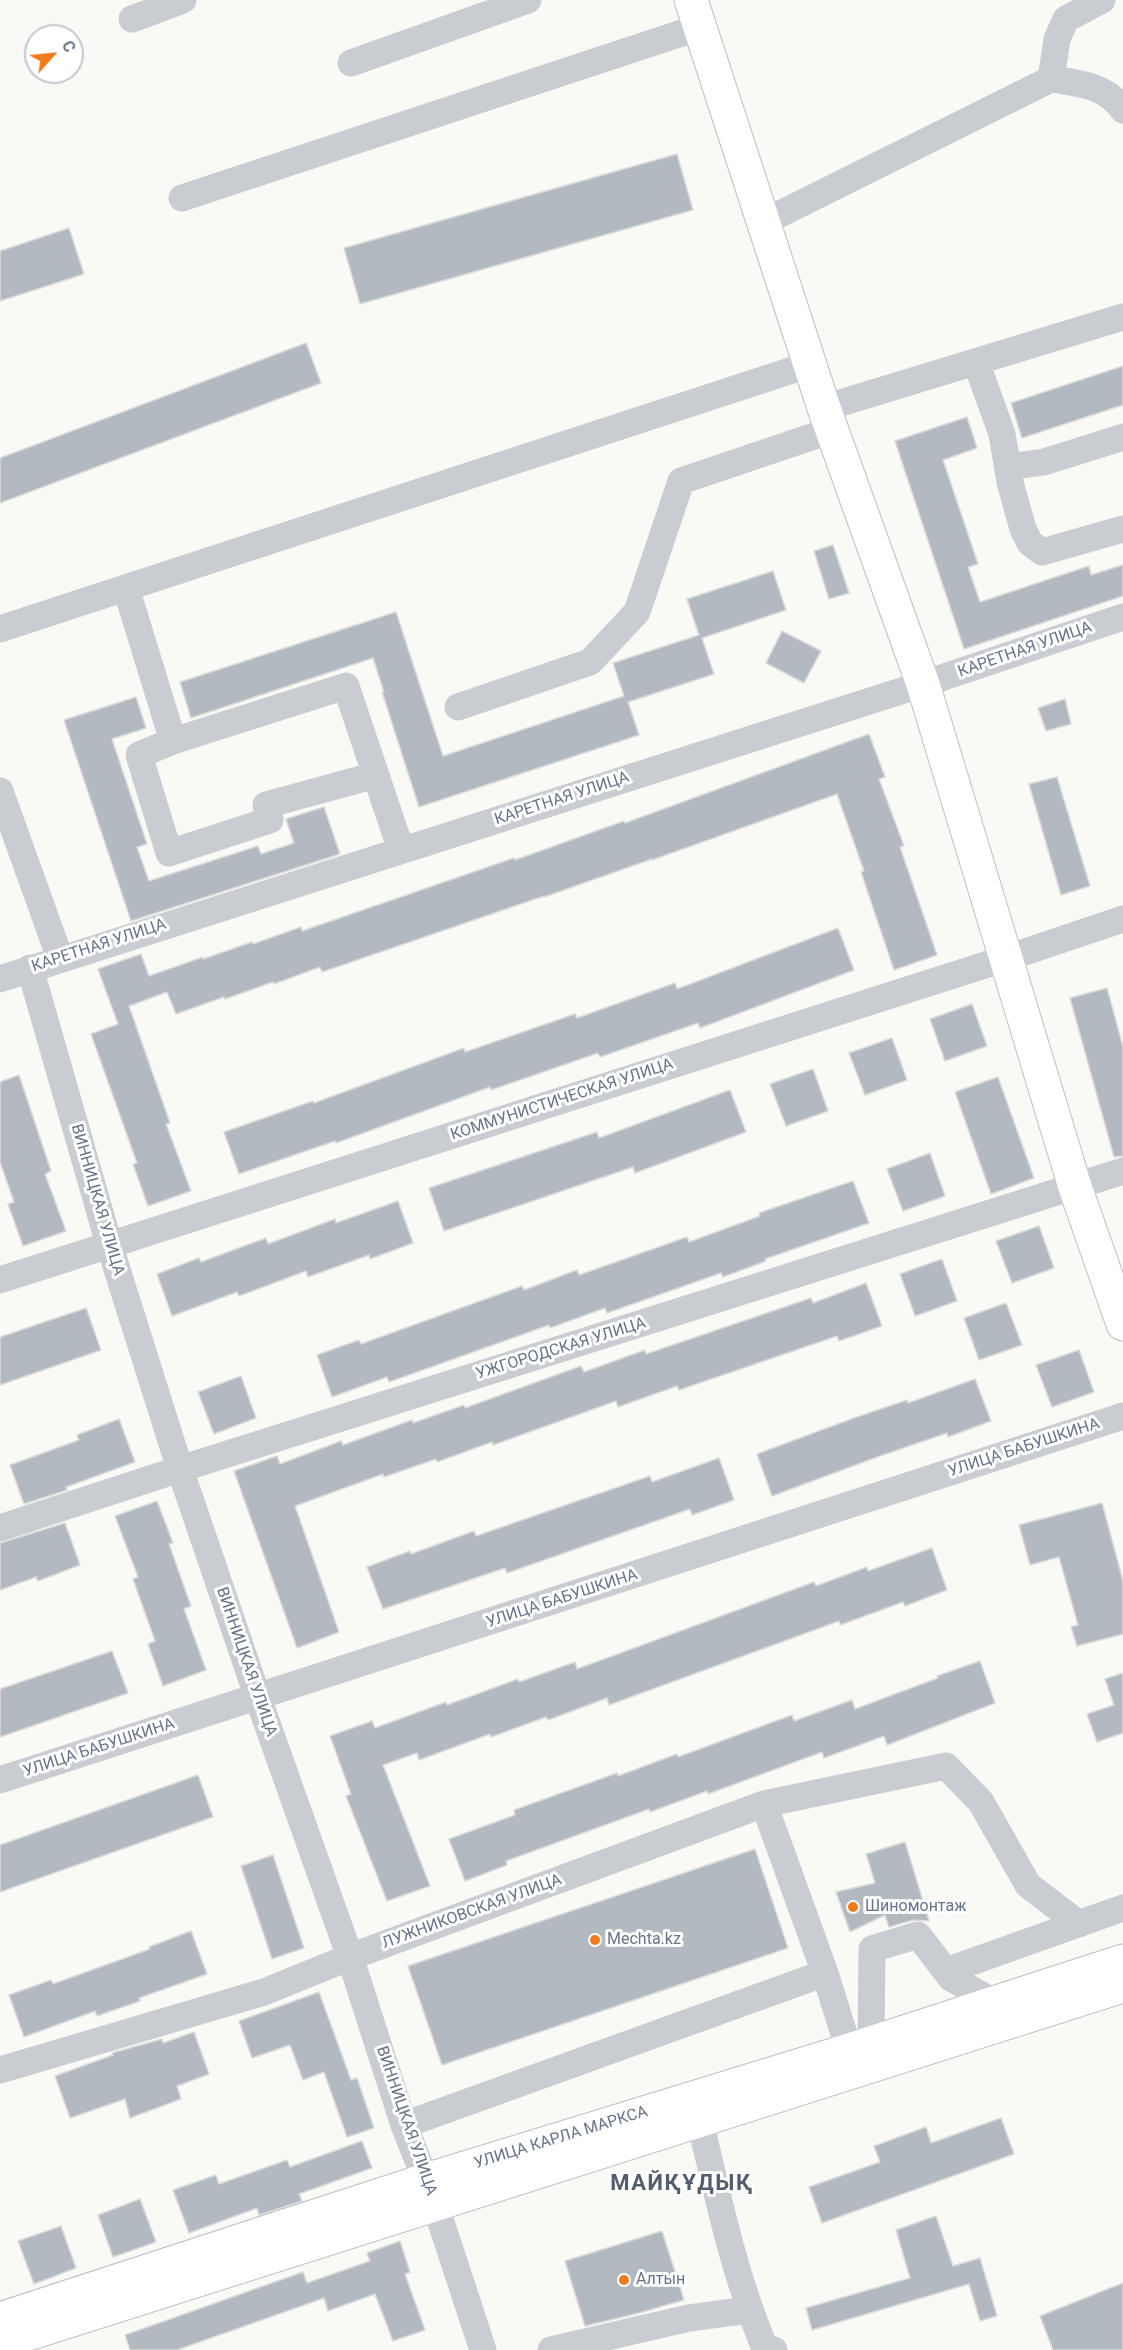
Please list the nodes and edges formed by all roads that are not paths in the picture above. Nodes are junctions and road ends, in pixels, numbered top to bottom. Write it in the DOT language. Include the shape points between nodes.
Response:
graph roads {
  1 [pos="183,0"];
  2 [pos="528,0"];
  3 [pos="1102,0"];
  4 [pos="695,7"];
  5 [pos="132,18"];
  6 [pos="351,63"];
  7 [pos="1051,79"];
  8 [pos="1123,110"];
  9 [pos="182,198"];
  10 [pos="764,222"];
  11 [pos="1123,317"];
  12 [pos="976,362"];
  13 [pos="811,364"];
  14 [pos="828,419"];
  15 [pos="1123,437"];
  16 [pos="1008,467"];
  17 [pos="1123,529"];
  18 [pos="126,588"];
  19 [pos="1123,617"];
  20 [pos="0,629"];
  21 [pos="923,684"];
  22 [pos="458,707"];
  23 [pos="173,741"];
  24 [pos="376,775"];
  25 [pos="0,791"];
  26 [pos="401,850"];
  27 [pos="1123,919"];
  28 [pos="60,958"];
  29 [pos="1007,958"];
  30 [pos="30,968"];
  31 [pos="0,978"];
  32 [pos="1123,1171"];
  33 [pos="1075,1187"];
  34 [pos="109,1244"];
  35 [pos="0,1280"];
  36 [pos="1123,1324"];
  37 [pos="1123,1416"];
  38 [pos="180,1468"];
  39 [pos="0,1528"];
  40 [pos="258,1698"];
  41 [pos="0,1780"];
  42 [pos="764,1804"];
  43 [pos="1123,1908"];
  44 [pos="1079,1924"];
  45 [pos="350,1957"];
  46 [pos="1123,1961"];
  47 [pos="946,1971"];
  48 [pos="825,1973"];
  49 [pos="1123,1986"];
  50 [pos="994,2002"];
  51 [pos="860,2046"];
  52 [pos="0,2070"];
  53 [pos="700,2121"];
  54 [pos="404,2126"];
  55 [pos="430,2192"];
  56 [pos="749,2310"];
  57 [pos="0,2319"];
  58 [pos="0,2343"];
  59 [pos="483,2350"];
  60 [pos="551,2350"];
  61 [pos="774,2350"];
  1 -- 5 [label="street"];
  2 -- 6 [label="street"];
  3 -- 7 [label="street" via="1066,19 1057,39"];
  4 -- 9 [label="street"];
  4 -- 10 [label="main road"];
  7 -- 8 [label="street" via="1088,84 1118,102"];
  7 -- 10 [label="street"];
  10 -- 13 [label="main road"];
  11 -- 12 [label="street"];
  12 -- 14 [label="street"];
  12 -- 16 [label="street" via="1002,434"];
  13 -- 14 [label="main road"];
  13 -- 18 [label="street"];
  14 -- 21 [label="main road"];
  14 -- 22 [label="street" via="681,481 637,612 590,662"];
  15 -- 16 [label="street" via="1044,462"];
  16 -- 17 [label="street" via="1023,529 1030,543 1042,552"];
  18 -- 20 [label="street"];
  18 -- 23 [label="street"];
  19 -- 21 [label="street, КАРЕТНАЯ УЛИЦА"];
  21 -- 26 [label="street, КАРЕТНАЯ УЛИЦА"];
  21 -- 29 [label="main road"];
  23 -- 24 [label="street" via="346,686"];
  23 -- 24 [label="street" via="138,754 169,853 270,820 266,805"];
  24 -- 26 [label="street"];
  25 -- 28 [label="street"];
  26 -- 28 [label="street, КАРЕТНАЯ УЛИЦА"];
  27 -- 29 [label="street, КОММУНИСТИЧЕСКАЯ УЛИЦА"];
  28 -- 30 [label="street, КАРЕТНАЯ УЛИЦА"];
  29 -- 33 [label="main road"];
  29 -- 34 [label="street, КОММУНИСТИЧЕСКАЯ УЛИЦА"];
  30 -- 31 [label="street, КАРЕТНАЯ УЛИЦА"];
  30 -- 34 [label="street, ВИННИЦКАЯ УЛИЦА"];
  32 -- 33 [label="street, УЖГОРОДСКАЯ УЛИЦА"];
  33 -- 36 [label="main road"];
  33 -- 38 [label="street, УЖГОРОДСКАЯ УЛИЦА"];
  34 -- 35 [label="street, КОММУНИСТИЧЕСКАЯ УЛИЦА"];
  34 -- 38 [label="street, ВИННИЦКАЯ УЛИЦА"];
  37 -- 40 [label="street, УЛИЦА БАБУШКИНА"];
  38 -- 39 [label="street, УЖГОРОДСКАЯ УЛИЦА"];
  38 -- 40 [label="street, ВИННИЦКАЯ УЛИЦА"];
  40 -- 41 [label="street, УЛИЦА БАБУШКИНА"];
  40 -- 45 [label="street, ВИННИЦКАЯ УЛИЦА"];
  42 -- 44 [label="street, ЛУЖНИКОВСКАЯ УЛИЦА" via="946,1766 981,1802 1028,1885"];
  42 -- 45 [label="street, ЛУЖНИКОВСКАЯ УЛИЦА"];
  42 -- 48 [label="street"];
  43 -- 44 [label="street"];
  44 -- 47 [label="street"];
  45 -- 52 [label="street, ЛУЖНИКОВСКАЯ УЛИЦА" via="264,1992"];
  45 -- 54 [label="street, ВИННИЦКАЯ УЛИЦА"];
  46 -- 50 [label="main road, УЛИЦА КАРЛА МАРКСА"];
  47 -- 50 [label="street" via="951,1978"];
  47 -- 51 [label="street" via="918,1935 872,1949"];
  48 -- 51 [label="street"];
  48 -- 54 [label="street"];
  49 -- 53 [label="main road, УЛИЦА КАРЛА МАРКСА"];
  50 -- 51 [label="main road, УЛИЦА КАРЛА МАРКСА"];
  51 -- 55 [label="main road, УЛИЦА КАРЛА МАРКСА"];
  53 -- 55 [label="main road, УЛИЦА КАРЛА МАРКСА"];
  53 -- 56 [label="street"];
  54 -- 55 [label="street, ВИННИЦКАЯ УЛИЦА"];
  55 -- 57 [label="main road, УЛИЦА КАРЛА МАРКСА"];
  55 -- 58 [label="main road, УЛИЦА КАРЛА МАРКСА"];
  55 -- 59 [label="street, ВИННИЦКАЯ УЛИЦА"];
  56 -- 60 [label="street" via="689,2318"];
  56 -- 61 [label="street" via="764,2346"];
}
